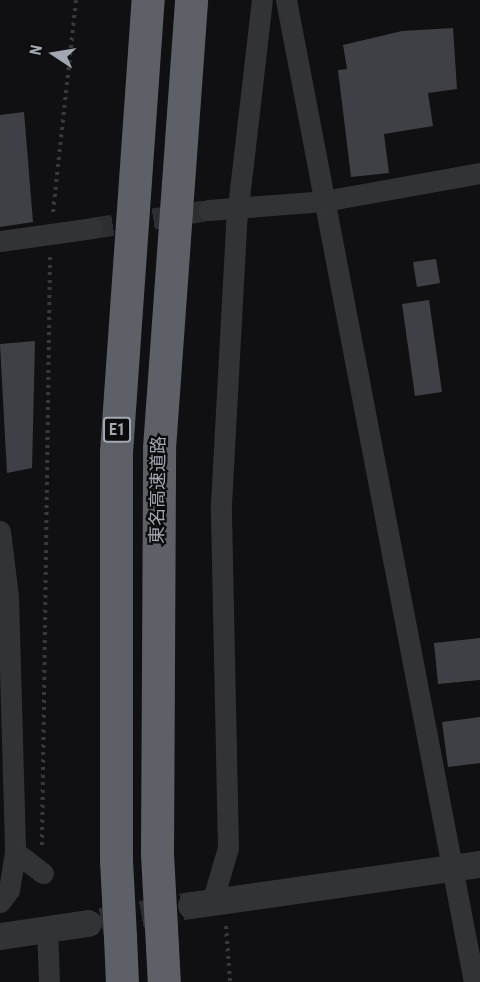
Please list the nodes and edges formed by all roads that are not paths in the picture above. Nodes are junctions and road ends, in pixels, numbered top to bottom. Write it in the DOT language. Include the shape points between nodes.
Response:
graph roads {
  1 [pos="148,0"];
  2 [pos="191,0"];
  3 [pos="262,0"];
  4 [pos="286,0"];
  5 [pos="480,173"];
  6 [pos="324,201"];
  7 [pos="237,208"];
  8 [pos="208,210"];
  9 [pos="92,228"];
  10 [pos="0,241"];
  11 [pos="0,531"];
  12 [pos="15,852"];
  13 [pos="480,864"];
  14 [pos="449,869"];
  15 [pos="43,873"];
  16 [pos="0,902"];
  17 [pos="209,903"];
  18 [pos="88,923"];
  19 [pos="47,929"];
  20 [pos="0,936"];
  21 [pos="49,982"];
  22 [pos="122,982"];
  23 [pos="164,982"];
  24 [pos="474,982"];
  1 -- 22 [label="highway, E1, bridge" via="116,452 116,860"];
  2 -- 23 [label="highway, 東名高速道路 / E1, bridge" via="159,448 157,854"];
  3 -- 7 [label="street"];
  4 -- 6 [label="street"];
  5 -- 6 [label="street"];
  6 -- 7 [label="street"];
  6 -- 14 [label="street"];
  7 -- 8 [label="street"];
  7 -- 17 [label="street" via="221,504 220,670 228,848"];
  9 -- 10 [label="street"];
  11 -- 12 [label="street" via="8,596"];
  12 -- 15 [label="street"];
  12 -- 16 [label="street" via="9,890"];
  13 -- 14 [label="street"];
  14 -- 17 [label="street"];
  14 -- 24 [label="street"];
  18 -- 19 [label="street"];
  19 -- 20 [label="street"];
  19 -- 21 [label="street"];
}
